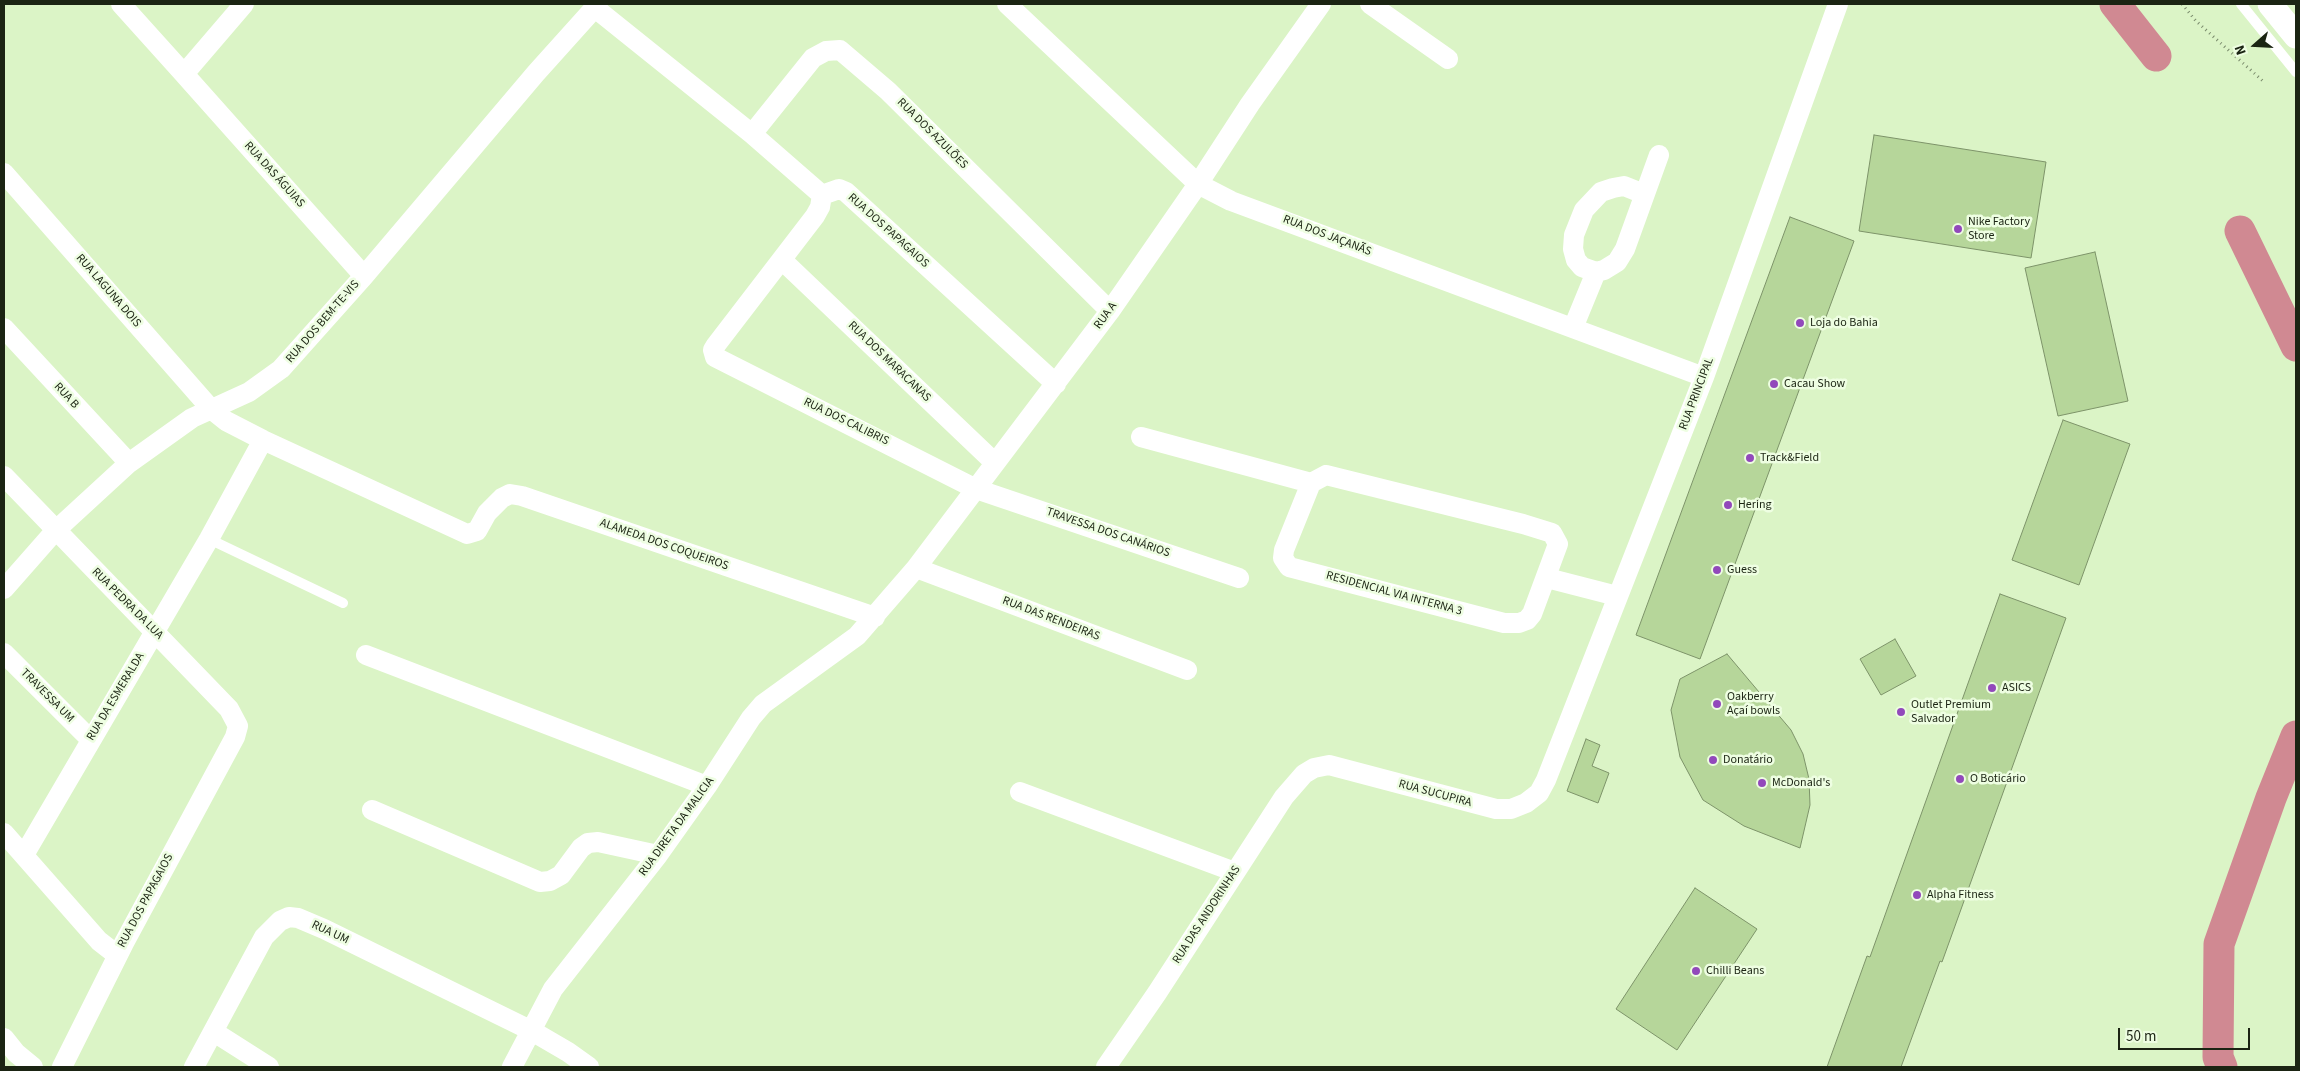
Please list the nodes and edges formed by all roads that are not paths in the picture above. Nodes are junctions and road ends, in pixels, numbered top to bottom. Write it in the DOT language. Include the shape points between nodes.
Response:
graph roads {
  1 [pos="121,4"];
  2 [pos="244,4"];
  3 [pos="1007,4"];
  4 [pos="1321,4"];
  5 [pos="1370,4"];
  6 [pos="1838,4"];
  7 [pos="2241,4"];
  8 [pos="2270,4"];
  9 [pos="596,6"];
  10 [pos="2296,36"];
  11 [pos="1448,59"];
  12 [pos="2296,72"];
  13 [pos="184,74"];
  14 [pos="752,134"];
  15 [pos="1659,155"];
  16 [pos="4,173"];
  17 [pos="1198,184"];
  18 [pos="1644,194"];
  19 [pos="822,195"];
  20 [pos="782,260"];
  21 [pos="1596,272"];
  22 [pos="364,276"];
  23 [pos="1110,311"];
  24 [pos="4,328"];
  25 [pos="1573,328"];
  26 [pos="1704,376"];
  27 [pos="1056,384"];
  28 [pos="211,409"];
  29 [pos="1141,437"];
  30 [pos="262,440"];
  31 [pos="129,463"];
  32 [pos="995,464"];
  33 [pos="4,476"];
  34 [pos="1319,479"];
  35 [pos="976,489"];
  36 [pos="55,531"];
  37 [pos="467,534"];
  38 [pos="209,538"];
  39 [pos="916,568"];
  40 [pos="1239,578"];
  41 [pos="1547,578"];
  42 [pos="4,589"];
  43 [pos="1617,596"];
  44 [pos="343,603"];
  45 [pos="875,617"];
  46 [pos="154,632"];
  47 [pos="4,653"];
  48 [pos="366,655"];
  49 [pos="1187,670"];
  50 [pos="235,738"];
  51 [pos="90,740"];
  52 [pos="1314,768"];
  53 [pos="1546,780"];
  54 [pos="707,786"];
  55 [pos="1020,792"];
  56 [pos="372,810"];
  57 [pos="4,833"];
  58 [pos="24,855"];
  59 [pos="658,855"];
  60 [pos="1235,872"];
  61 [pos="117,955"];
  62 [pos="532,1031"];
  63 [pos="214,1032"];
  64 [pos="4,1038"];
  65 [pos="33,1067"];
  66 [pos="62,1067"];
  67 [pos="194,1067"];
  68 [pos="269,1067"];
  69 [pos="512,1067"];
  70 [pos="589,1067"];
  71 [pos="1106,1067"];
  1 -- 13 [label="street, RUA DAS ÁGUIAS"];
  2 -- 13 [label="street"];
  3 -- 17 [label="street, RUA DOS JAÇANÃS"];
  4 -- 17 [label="street, RUA A"];
  5 -- 11 [label="street"];
  6 -- 26 [label="street, RUA PRINCIPAL"];
  7 -- 12 [label="lane"];
  8 -- 10 [label="street"];
  9 -- 14 [label="street"];
  9 -- 22 [label="street, RUA DOS BEM-TE-VIS"];
  13 -- 22 [label="street, RUA DAS ÁGUIAS"];
  14 -- 19 [label="street"];
  14 -- 23 [label="street, RUA DOS AZULÕES" via="813,58 832,49 840,50 888,91"];
  15 -- 18 [label="street"];
  16 -- 28 [label="street, RUA LAGUNA DOIS"];
  17 -- 23 [label="street, RUA A"];
  17 -- 25 [label="street, RUA DOS JAÇANÃS" via="1231,201"];
  18 -- 21 [label="street" via="1637,219 1617,262"];
  18 -- 21 [label="street" via="1624,186 1613,188 1601,192 1584,210 1574,235 1573,249 1582,267"];
  19 -- 20 [label="street" via="820,207"];
  19 -- 27 [label="street, RUA DOS PAPAGAIOS" via="839,189 846,192"];
  20 -- 32 [label="street, RUA DOS MARACANAS"];
  20 -- 35 [label="street, RUA DOS CALIBRIS" via="716,345 713,350 715,358"];
  21 -- 25 [label="street"];
  22 -- 28 [label="street, RUA DOS BEM-TE-VIS" via="281,369 249,392"];
  23 -- 27 [label="street, RUA A"];
  24 -- 31 [label="street, RUA B"];
  25 -- 26 [label="street, RUA DOS JAÇANÃS"];
  26 -- 43 [label="street, RUA PRINCIPAL"];
  27 -- 32 [label="street, RUA A"];
  28 -- 30 [label="street, RUA LAGUNA DOIS"];
  28 -- 31 [label="street, RUA DOS BEM-TE-VIS" via="192,418"];
  29 -- 34 [label="street"];
  30 -- 37 [label="street, RUA LAGUNA DOIS"];
  30 -- 38 [label="street, RUA DA ESMERALDA"];
  31 -- 36 [label="street, RUA DOS BEM-TE-VIS"];
  32 -- 35 [label="street, RUA A"];
  33 -- 36 [label="street, RUA PEDRA DA LUA"];
  34 -- 41 [label="street" via="1546,530 1552,533 1558,544"];
  34 -- 41 [label="street, RESIDENCIAL VIA INTERNA 3" via="1284,550 1289,567 1504,623 1519,624 1532,614"];
  35 -- 39 [label="street, RUA A"];
  35 -- 40 [label="street, TRAVESSA DOS CANÁRIOS"];
  36 -- 42 [label="street, RUA DOS BEM-TE-VIS"];
  36 -- 46 [label="street, RUA PEDRA DA LUA"];
  37 -- 45 [label="street, ALAMEDA DOS COQUEIROS" via="477,531 487,513 502,498 510,494 522,496"];
  38 -- 44 [label="lane"];
  38 -- 46 [label="street, RUA DA ESMERALDA"];
  39 -- 45 [label="street, RUA A"];
  39 -- 49 [label="street, RUA DAS RENDEIRAS"];
  41 -- 43 [label="street"];
  43 -- 53 [label="street, RUA PRINCIPAL"];
  45 -- 54 [label="street, RUA DIRETA DA MALICIA" via="857,636 764,704 737,737"];
  46 -- 50 [label="street, RUA PEDRA DA LUA" via="229,709 238,726"];
  46 -- 51 [label="street, RUA DA ESMERALDA"];
  47 -- 51 [label="street, TRAVESSA UM"];
  48 -- 54 [label="street"];
  50 -- 61 [label="street, RUA DOS PAPAGAIOS"];
  51 -- 58 [label="street, RUA DA ESMERALDA"];
  52 -- 53 [label="street, RUA SUCUPIRA" via="1329,765 1496,809 1511,809 1526,803 1539,793"];
  52 -- 60 [label="street, RUA DAS ANDORINHAS" via="1293,784"];
  54 -- 59 [label="street, RUA DIRETA DA MALICIA"];
  55 -- 60 [label="street"];
  56 -- 59 [label="street" via="540,882 561,875 588,843 598,842"];
  57 -- 58 [label="street"];
  58 -- 61 [label="street" via="99,941"];
  59 -- 62 [label="street, RUA DIRETA DA MALICIA" via="554,989"];
  60 -- 71 [label="street, RUA DAS ANDORINHAS"];
  61 -- 66 [label="street, RUA DOS PAPAGAIOS"];
  62 -- 63 [label="street, RUA UM" via="324,929 289,917 264,937"];
  62 -- 69 [label="street, RUA DIRETA DA MALICIA"];
  62 -- 70 [label="street"];
  63 -- 67 [label="street, RUA UM"];
  63 -- 68 [label="street"];
  64 -- 65 [label="street"];
}
